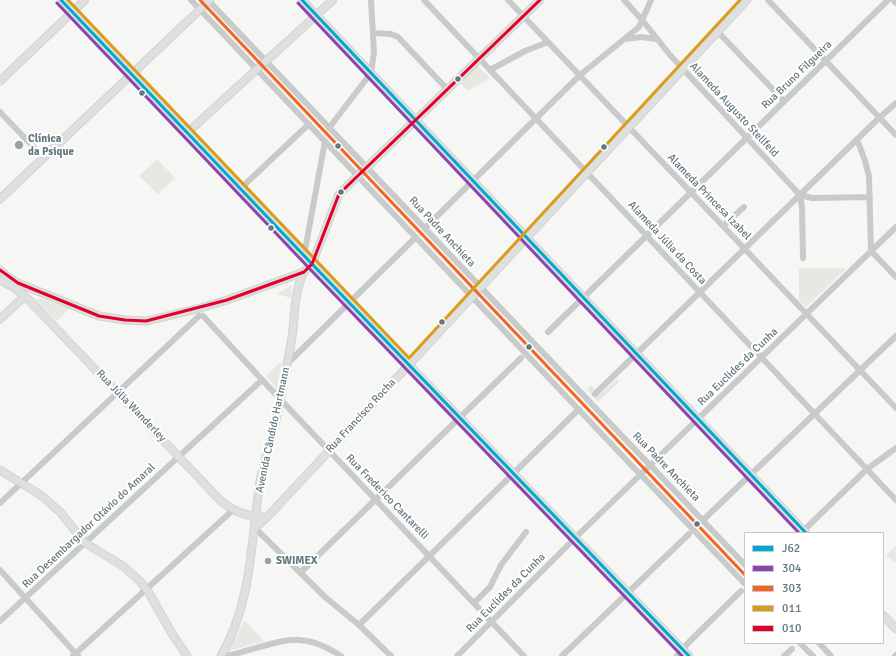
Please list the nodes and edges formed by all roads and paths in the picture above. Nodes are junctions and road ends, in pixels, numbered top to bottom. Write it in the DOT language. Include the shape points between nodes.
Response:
graph roads {
  1 [pos="61,0"];
  2 [pos="85,0"];
  3 [pos="191,0"];
  4 [pos="209,0"];
  5 [pos="302,0"];
  6 [pos="333,0"];
  7 [pos="371,0"];
  8 [pos="424,0"];
  9 [pos="508,0"];
  10 [pos="540,0"];
  11 [pos="624,0"];
  12 [pos="651,0"];
  13 [pos="747,0"];
  14 [pos="768,0"];
  15 [pos="888,0"];
  16 [pos="893,0"];
  17 [pos="896,3"];
  18 [pos="200,10"];
  19 [pos="72,12"];
  20 [pos="316,15"];
  21 [pos="523,16"];
  22 [pos="643,21"];
  23 [pos="718,32"];
  24 [pos="373,33"];
  25 [pos="625,39"];
  26 [pos="656,39"];
  27 [pos="548,42"];
  28 [pos="479,58"];
  29 [pos="266,61"];
  30 [pos="826,61"];
  31 [pos="257,69"];
  32 [pos="683,69"];
  33 [pos="490,70"];
  34 [pos="371,73"];
  35 [pos="131,74"];
  36 [pos="580,76"];
  37 [pos="0,81"];
  38 [pos="447,89"];
  39 [pos="784,101"];
  40 [pos="896,103"];
  41 [pos="0,112"];
  42 [pos="880,118"];
  43 [pos="536,119"];
  44 [pos="415,120"];
  45 [pos="309,124"];
  46 [pos="629,127"];
  47 [pos="329,128"];
  48 [pos="187,133"];
  49 [pos="896,135"];
  50 [pos="747,138"];
  51 [pos="857,139"];
  52 [pos="325,141"];
  53 [pos="43,157"];
  54 [pos="366,167"];
  55 [pos="587,173"];
  56 [pos="358,175"];
  57 [pos="473,181"];
  58 [pos="240,189"];
  59 [pos="691,192"];
  60 [pos="800,195"];
  61 [pos="870,197"];
  62 [pos="812,198"];
  63 [pos="0,199"];
  64 [pos="744,207"];
  65 [pos="802,208"];
  66 [pos="723,226"];
  67 [pos="896,227"];
  68 [pos="425,228"];
  69 [pos="646,236"];
  70 [pos="416,237"];
  71 [pos="527,238"];
  72 [pos="745,249"];
  73 [pos="871,251"];
  74 [pos="304,256"];
  75 [pos="803,258"];
  76 [pos="312,264"];
  77 [pos="2,272"];
  78 [pos="304,272"];
  79 [pos="896,277"];
  80 [pos="0,280"];
  81 [pos="27,286"];
  82 [pos="481,287"];
  83 [pos="41,292"];
  84 [pos="700,292"];
  85 [pos="25,296"];
  86 [pos="472,297"];
  87 [pos="583,297"];
  88 [pos="32,303"];
  89 [pos="349,303"];
  90 [pos="200,308"];
  91 [pos="806,314"];
  92 [pos="201,316"];
  93 [pos="0,319"];
  94 [pos="548,332"];
  95 [pos="896,336"];
  96 [pos="636,354"];
  97 [pos="761,357"];
  98 [pos="521,358"];
  99 [pos="288,362"];
  100 [pos="409,365"];
  101 [pos="860,370"];
  102 [pos="262,380"];
  103 [pos="118,393"];
  104 [pos="595,394"];
  105 [pos="280,399"];
  106 [pos="896,408"];
  107 [pos="579,410"];
  108 [pos="815,414"];
  109 [pos="460,418"];
  110 [pos="698,419"];
  111 [pos="631,445"];
  112 [pos="896,448"];
  113 [pos="329,451"];
  114 [pos="622,454"];
  115 [pos="178,457"];
  116 [pos="867,469"];
  117 [pos="0,470"];
  118 [pos="513,474"];
  119 [pos="751,475"];
  120 [pos="22,482"];
  121 [pos="376,500"];
  122 [pos="896,500"];
  123 [pos="0,503"];
  124 [pos="236,511"];
  125 [pos="269,515"];
  126 [pos="256,517"];
  127 [pos="702,521"];
  128 [pos="255,528"];
  129 [pos="526,532"];
  130 [pos="804,532"];
  131 [pos="689,534"];
  132 [pos="575,538"];
  133 [pos="85,543"];
  134 [pos="429,556"];
  135 [pos="744,565"];
  136 [pos="0,570"];
  137 [pos="300,573"];
  138 [pos="744,583"];
  139 [pos="147,589"];
  140 [pos="741,591"];
  141 [pos="628,593"];
  142 [pos="25,598"];
  143 [pos="474,603"];
  144 [pos="884,616"];
  145 [pos="0,621"];
  146 [pos="492,622"];
  147 [pos="358,625"];
  148 [pos="896,629"];
  149 [pos="801,644"];
  150 [pos="820,644"];
  151 [pos="683,649"];
  152 [pos="792,649"];
  153 [pos="76,655"];
  154 [pos="187,656"];
  155 [pos="223,656"];
  156 [pos="341,656"];
  157 [pos="391,656"];
  158 [pos="457,656"];
  159 [pos="524,656"];
  160 [pos="562,656"];
  161 [pos="677,656"];
  162 [pos="689,656"];
  163 [pos="784,656"];
  164 [pos="813,656"];
  165 [pos="831,656"];
  1 -- 19 [label="main road"];
  2 -- 19 [label="main road"];
  3 -- 18 [label="street, Rua Padre Anchieta"];
  4 -- 18 [label="main road"];
  4 -- 29 [label="street, Rua Padre Anchieta"];
  5 -- 20 [label="main road"];
  6 -- 20 [label="main road"];
  7 -- 24 [label="street"];
  8 -- 28 [label="street, Alameda Júlia da Costa"];
  9 -- 21 [label="street, Alameda Princesa Izabel"];
  10 -- 21 [label="main road"];
  11 -- 22 [label="street, Alameda Augusto Stellfeld"];
  12 -- 22 [label="street"];
  13 -- 23 [label="main road, Rua Francisco Rocha"];
  14 -- 30 [label="street"];
  15 -- 30 [label="street, Rua Bruno Filgueira"];
  16 -- 17 [label="street"];
  18 -- 31 [label="street, Rua Padre Anchieta"];
  18 -- 35 [label="main road"];
  19 -- 35 [label="main road"];
  19 -- 37 [label="main road"];
  20 -- 29 [label="main road"];
  20 -- 34 [label="main road"];
  21 -- 27 [label="street, Alameda Princesa Izabel"];
  21 -- 28 [label="main road"];
  22 -- 25 [label="street"];
  22 -- 26 [label="street, Alameda Augusto Stellfeld"];
  23 -- 32 [label="main road, Rua Francisco Rocha"];
  23 -- 39 [label="street"];
  24 -- 34 [label="street"];
  24 -- 38 [label="street" via="398,37"];
  25 -- 26 [label="street"];
  25 -- 36 [label="street"];
  26 -- 32 [label="street, Alameda Augusto Stellfeld"];
  27 -- 33 [label="street"];
  27 -- 36 [label="street, Alameda Princesa Izabel"];
  28 -- 33 [label="street, Alameda Júlia da Costa"];
  28 -- 38 [label="main road"];
  29 -- 31 [label="main road"];
  29 -- 47 [label="street, Rua Padre Anchieta"];
  30 -- 39 [label="street, Rua Bruno Filgueira"];
  30 -- 42 [label="street"];
  31 -- 45 [label="street, Rua Padre Anchieta"];
  31 -- 48 [label="main road"];
  32 -- 46 [label="main road, Rua Francisco Rocha"];
  32 -- 50 [label="street, Alameda Augusto Stellfeld"];
  33 -- 43 [label="street, Alameda Júlia da Costa"];
  34 -- 44 [label="main road"];
  34 -- 47 [label="street"];
  35 -- 48 [label="main road"];
  35 -- 53 [label="main road"];
  36 -- 43 [label="street"];
  36 -- 46 [label="street, Alameda Princesa Izabel"];
  38 -- 44 [label="main road"];
  39 -- 50 [label="street, Rua Bruno Filgueira"];
  40 -- 42 [label="street"];
  41 -- 53 [label="street"];
  42 -- 49 [label="street"];
  42 -- 51 [label="street"];
  43 -- 55 [label="street, Alameda Júlia da Costa"];
  43 -- 57 [label="street"];
  44 -- 54 [label="main road"];
  44 -- 57 [label="main road"];
  45 -- 52 [label="street, Rua Padre Anchieta"];
  45 -- 58 [label="street"];
  46 -- 55 [label="main road, Rua Francisco Rocha"];
  46 -- 59 [label="street, Alameda Princesa Izabel"];
  47 -- 54 [label="street, Rua Padre Anchieta"];
  48 -- 58 [label="main road"];
  50 -- 59 [label="street, Rua Bruno Filgueira"];
  50 -- 60 [label="street, Alameda Augusto Stellfeld"];
  51 -- 60 [label="street"];
  51 -- 61 [label="street" via="867,168"];
  52 -- 56 [label="street, Rua Padre Anchieta"];
  52 -- 74 [label="street"];
  53 -- 63 [label="main road"];
  54 -- 56 [label="main road"];
  54 -- 68 [label="street, Rua Padre Anchieta"];
  55 -- 69 [label="street, Alameda Júlia da Costa"];
  55 -- 71 [label="main road, Rua Francisco Rocha"];
  56 -- 70 [label="street, Rua Padre Anchieta"];
  56 -- 76 [label="main road" via="337,196"];
  57 -- 68 [label="street"];
  57 -- 71 [label="main road"];
  58 -- 74 [label="main road"];
  59 -- 66 [label="street, Alameda Princesa Izabel"];
  59 -- 69 [label="street, Rua Bruno Filgueira"];
  60 -- 62 [label="street"];
  60 -- 65 [label="street"];
  60 -- 72 [label="street"];
  61 -- 62 [label="street"];
  61 -- 73 [label="street"];
  62 -- 65 [label="street"];
  64 -- 66 [label="street"];
  65 -- 75 [label="street"];
  66 -- 72 [label="street, Alameda Princesa Izabel"];
  67 -- 73 [label="street, Rua Euclides da Cunha"];
  68 -- 82 [label="street, Rua Padre Anchieta"];
  69 -- 84 [label="street, Alameda Júlia da Costa"];
  69 -- 87 [label="street, Rua Bruno Filgueira"];
  70 -- 86 [label="street, Rua Padre Anchieta"];
  70 -- 89 [label="street"];
  71 -- 82 [label="main road, Rua Francisco Rocha"];
  71 -- 87 [label="main road"];
  72 -- 84 [label="street"];
  72 -- 91 [label="street, Alameda Princesa Izabel"];
  73 -- 79 [label="street"];
  73 -- 91 [label="street, Rua Euclides da Cunha"];
  74 -- 76 [label="main road"];
  74 -- 78 [label="main road"];
  76 -- 78 [label="main road"];
  76 -- 89 [label="main road"];
  77 -- 81 [label="main road" via="12,280"];
  78 -- 90 [label="main road"];
  78 -- 99 [label="main road, Avenida Cândido Hartmann" via="296,294"];
  80 -- 85 [label="main road, Rua Júlia Wanderley"];
  81 -- 83 [label="main road"];
  81 -- 85 [label="street"];
  82 -- 86 [label="main road, Rua Francisco Rocha"];
  82 -- 111 [label="street, Rua Padre Anchieta"];
  83 -- 88 [label="main road"];
  83 -- 90 [label="main road" via="98,316 125,320 146,321"];
  84 -- 96 [label="street"];
  84 -- 97 [label="street, Alameda Júlia da Costa"];
  85 -- 88 [label="main road, Rua Júlia Wanderley"];
  85 -- 93 [label="main road"];
  86 -- 100 [label="main road, Rua Francisco Rocha"];
  86 -- 107 [label="street, Rua Padre Anchieta"];
  87 -- 94 [label="street, Rua Bruno Filgueira"];
  87 -- 96 [label="main road"];
  88 -- 103 [label="main road, Rua Júlia Wanderley"];
  89 -- 99 [label="street"];
  89 -- 100 [label="main road"];
  90 -- 92 [label="street" via="204,311"];
  91 -- 97 [label="street, Rua Euclides da Cunha"];
  91 -- 101 [label="street, Alameda Princesa Izabel"];
  92 -- 102 [label="street, Rua Frederico Cantarelli"];
  92 -- 103 [label="street"];
  95 -- 101 [label="street"];
  96 -- 104 [label="street"];
  96 -- 110 [label="main road"];
  97 -- 108 [label="street, Alameda Júlia da Costa"];
  97 -- 110 [label="street, Rua Euclides da Cunha"];
  98 -- 109 [label="street"];
  99 -- 105 [label="main road, Avenida Cândido Hartmann"];
  100 -- 109 [label="main road"];
  100 -- 113 [label="main road, Rua Francisco Rocha"];
  101 -- 106 [label="street, Alameda Princesa Izabel"];
  101 -- 108 [label="street"];
  102 -- 105 [label="street, Rua Frederico Cantarelli"];
  102 -- 115 [label="street, Rua Desembargador Otávio do Amaral"];
  103 -- 115 [label="main road, Rua Júlia Wanderley"];
  103 -- 120 [label="street"];
  105 -- 113 [label="street, Rua Frederico Cantarelli"];
  105 -- 126 [label="main road, Avenida Cândido Hartmann" via="261,475"];
  107 -- 114 [label="street, Rua Padre Anchieta"];
  107 -- 118 [label="street"];
  108 -- 116 [label="street, Alameda Júlia da Costa"];
  108 -- 119 [label="street"];
  109 -- 118 [label="main road"];
  109 -- 121 [label="street"];
  110 -- 119 [label="main road"];
  110 -- 132 [label="street, Rua Euclides da Cunha"];
  111 -- 114 [label="street"];
  111 -- 127 [label="street, Rua Padre Anchieta, bridge"];
  112 -- 116 [label="street"];
  113 -- 121 [label="street, Rua Frederico Cantarelli"];
  113 -- 125 [label="main road, Rua Francisco Rocha"];
  114 -- 138 [label="street, Rua Padre Anchieta, bridge"];
  115 -- 124 [label="main road, Rua Júlia Wanderley" via="214,495"];
  115 -- 133 [label="street, Rua Desembargador Otávio do Amaral"];
  116 -- 122 [label="street, Alameda Júlia da Costa"];
  116 -- 130 [label="street"];
  117 -- 120 [label="main road"];
  118 -- 132 [label="main road"];
  118 -- 134 [label="street"];
  119 -- 127 [label="street"];
  119 -- 130 [label="main road"];
  120 -- 123 [label="street"];
  120 -- 133 [label="main road" via="49,501"];
  121 -- 134 [label="street, Rua Frederico Cantarelli"];
  121 -- 137 [label="street"];
  124 -- 126 [label="main road, Rua Júlia Wanderley"];
  124 -- 128 [label="main road, Rua Júlia Wanderley"];
  124 -- 139 [label="street"];
  125 -- 126 [label="main road"];
  125 -- 128 [label="main road, Rua Francisco Rocha"];
  126 -- 128 [label="main road, Avenida Cândido Hartmann"];
  127 -- 135 [label="street, Rua Padre Anchieta"];
  128 -- 137 [label="street, Rua Júlia Wanderley"];
  128 -- 155 [label="main road, Avenida Cândido Hartmann" via="242,608"];
  129 -- 143 [label="street" via="501,565 490,587"];
  131 -- 141 [label="street"];
  132 -- 141 [label="main road"];
  132 -- 146 [label="street, Rua Euclides da Cunha"];
  133 -- 139 [label="main road" via="129,571"];
  133 -- 142 [label="street, Rua Desembargador Otávio do Amaral"];
  134 -- 143 [label="street, Rua Frederico Cantarelli"];
  134 -- 147 [label="street"];
  136 -- 142 [label="street"];
  137 -- 147 [label="street, Rua Júlia Wanderley"];
  139 -- 153 [label="street"];
  139 -- 154 [label="main road"];
  140 -- 151 [label="street"];
  141 -- 151 [label="main road"];
  141 -- 160 [label="street"];
  142 -- 145 [label="street, Rua Desembargador Otávio do Amaral"];
  142 -- 153 [label="street"];
  143 -- 146 [label="street, Rua Frederico Cantarelli"];
  144 -- 148 [label="main road"];
  146 -- 158 [label="street, Rua Euclides da Cunha"];
  146 -- 159 [label="street, Rua Frederico Cantarelli"];
  147 -- 157 [label="street, Rua Júlia Wanderley"];
  149 -- 164 [label="street"];
  150 -- 165 [label="street"];
  151 -- 161 [label="street"];
  151 -- 162 [label="main road"];
  152 -- 163 [label="street"];
  155 -- 156 [label="street" via="293,639 316,642"];
}
